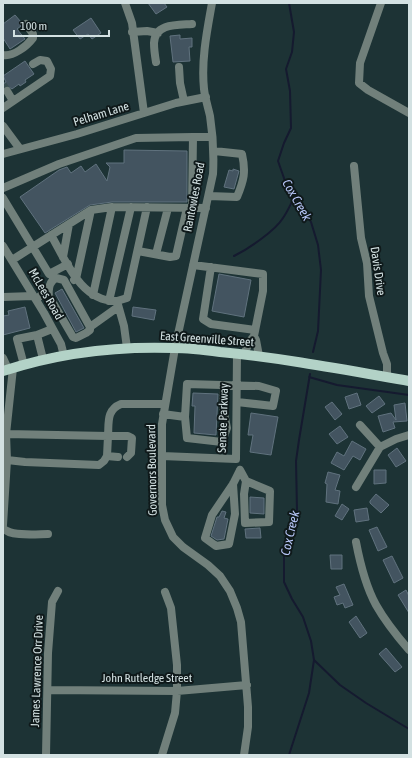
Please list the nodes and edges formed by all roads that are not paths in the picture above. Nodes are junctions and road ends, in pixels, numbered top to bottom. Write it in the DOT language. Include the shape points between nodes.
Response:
graph roads {
  1 [pos="125,3"];
  2 [pos="212,3"];
  3 [pos="381,3"];
  4 [pos="26,24"];
  5 [pos="192,24"];
  6 [pos="132,32"];
  7 [pos="158,33"];
  8 [pos="3,55"];
  9 [pos="156,62"];
  10 [pos="32,64"];
  11 [pos="179,67"];
  12 [pos="7,91"];
  13 [pos="206,97"];
  14 [pos="13,101"];
  15 [pos="184,101"];
  16 [pos="3,108"];
  17 [pos="144,113"];
  18 [pos="409,113"];
  19 [pos="3,126"];
  20 [pos="193,137"];
  21 [pos="212,137"];
  22 [pos="20,148"];
  23 [pos="214,151"];
  24 [pos="3,154"];
  25 [pos="354,166"];
  26 [pos="3,188"];
  27 [pos="208,196"];
  28 [pos="3,198"];
  29 [pos="112,207"];
  30 [pos="131,207"];
  31 [pos="147,208"];
  32 [pos="168,208"];
  33 [pos="190,208"];
  34 [pos="206,208"];
  35 [pos="91,210"];
  36 [pos="70,224"];
  37 [pos="51,235"];
  38 [pos="3,246"];
  39 [pos="32,247"];
  40 [pos="138,251"];
  41 [pos="156,254"];
  42 [pos="63,256"];
  43 [pos="12,260"];
  44 [pos="68,264"];
  45 [pos="193,265"];
  46 [pos="210,267"];
  47 [pos="76,279"];
  48 [pos="66,284"];
  49 [pos="94,295"];
  50 [pos="49,296"];
  51 [pos="3,297"];
  52 [pos="35,297"];
  53 [pos="114,303"];
  54 [pos="90,327"];
  55 [pos="52,329"];
  56 [pos="254,333"];
  57 [pos="36,335"];
  58 [pos="127,348"];
  59 [pos="175,348"];
  60 [pos="241,354"];
  61 [pos="64,356"];
  62 [pos="258,356"];
  63 [pos="3,358"];
  64 [pos="43,360"];
  65 [pos="24,365"];
  66 [pos="8,369"];
  67 [pos="387,377"];
  68 [pos="409,381"];
  69 [pos="236,385"];
  70 [pos="224,386"];
  71 [pos="237,402"];
  72 [pos="165,404"];
  73 [pos="163,414"];
  74 [pos="185,417"];
  75 [pos="360,425"];
  76 [pos="5,435"];
  77 [pos="409,435"];
  78 [pos="108,436"];
  79 [pos="380,447"];
  80 [pos="107,456"];
  81 [pos="162,456"];
  82 [pos="118,457"];
  83 [pos="128,457"];
  84 [pos="5,460"];
  85 [pos="246,481"];
  86 [pos="233,484"];
  87 [pos="356,487"];
  88 [pos="3,525"];
  89 [pos="3,528"];
  90 [pos="48,534"];
  91 [pos="356,542"];
  92 [pos="58,590"];
  93 [pos="165,592"];
  94 [pos="409,650"];
  95 [pos="247,685"];
  96 [pos="48,690"];
  97 [pos="177,691"];
  98 [pos="46,755"];
  99 [pos="162,755"];
  100 [pos="244,755"];
  1 -- 6 [label="street" via="132,23"];
  2 -- 13 [label="street, Rantowles Road" via="203,63"];
  3 -- 18 [label="street" via="360,63 359,83"];
  4 -- 8 [label="street" via="33,38 11,55"];
  5 -- 7 [label="street" via="166,26"];
  6 -- 7 [label="street"];
  6 -- 17 [label="street"];
  7 -- 9 [label="street" via="154,42"];
  10 -- 14 [label="street" via="40,60 47,62 51,69 50,76"];
  11 -- 15 [label="street"];
  12 -- 14 [label="street"];
  13 -- 15 [label="street, Pelham Lane"];
  13 -- 21 [label="street, Rantowles Road"];
  14 -- 16 [label="street"];
  15 -- 17 [label="street, Pelham Lane"];
  17 -- 22 [label="street, Pelham Lane" via="77,134"];
  19 -- 22 [label="street"];
  20 -- 21 [label="street"];
  20 -- 26 [label="street" via="136,138 59,164"];
  20 -- 33 [label="street"];
  21 -- 23 [label="street, Rantowles Road"];
  22 -- 24 [label="street, Pelham Lane"];
  23 -- 27 [label="street, Rantowles Road" via="213,174"];
  23 -- 27 [label="street" via="242,154 245,175 236,197"];
  25 -- 67 [label="street, Davis Drive" via="369,296 388,364"];
  27 -- 34 [label="street, Rantowles Road"];
  28 -- 39 [label="street"];
  29 -- 30 [label="street"];
  29 -- 35 [label="street"];
  29 -- 49 [label="street"];
  30 -- 31 [label="street"];
  30 -- 53 [label="street"];
  31 -- 32 [label="street"];
  31 -- 40 [label="street"];
  32 -- 33 [label="street"];
  32 -- 41 [label="street"];
  33 -- 34 [label="street"];
  33 -- 41 [label="street" via="176,256"];
  34 -- 45 [label="street, Rantowles Road"];
  35 -- 36 [label="street"];
  35 -- 47 [label="street"];
  36 -- 37 [label="street"];
  36 -- 42 [label="street"];
  37 -- 39 [label="street"];
  37 -- 42 [label="street"];
  38 -- 43 [label="street, McLees Road"];
  39 -- 43 [label="street"];
  39 -- 44 [label="street" via="49,274"];
  40 -- 41 [label="street"];
  40 -- 53 [label="street" via="127,298"];
  42 -- 44 [label="street"];
  43 -- 52 [label="street, McLees Road"];
  44 -- 47 [label="street"];
  45 -- 46 [label="street"];
  45 -- 59 [label="street, Rantowles Road"];
  46 -- 56 [label="street" via="203,319 211,324"];
  46 -- 56 [label="street" via="263,274 263,290"];
  47 -- 48 [label="street"];
  47 -- 49 [label="street"];
  48 -- 50 [label="street" via="60,278 53,280 48,289"];
  48 -- 54 [label="street"];
  49 -- 53 [label="street"];
  50 -- 52 [label="street" via="43,294"];
  50 -- 54 [label="street" via="73,336 76,338 86,333"];
  51 -- 52 [label="street"];
  52 -- 55 [label="street, McLees Road"];
  53 -- 54 [label="street"];
  53 -- 58 [label="street" via="124,326"];
  55 -- 57 [label="street"];
  55 -- 61 [label="street, McLees Road" via="61,344"];
  56 -- 60 [label="street"];
  56 -- 62 [label="street"];
  57 -- 64 [label="street"];
  57 -- 65 [label="street" via="17,339"];
  58 -- 59 [label="main road, East Greenville Street"];
  58 -- 61 [label="main road, East Greenville Street"];
  59 -- 60 [label="main road, East Greenville Street"];
  59 -- 72 [label="street, Governors Boulevard"];
  60 -- 62 [label="main road, East Greenville Street"];
  60 -- 69 [label="street, Senate Parkway"];
  61 -- 64 [label="main road, East Greenville Street"];
  62 -- 67 [label="main road, East Greenville Street"];
  63 -- 66 [label="street"];
  64 -- 65 [label="main road, East Greenville Street"];
  65 -- 66 [label="main road, East Greenville Street"];
  66 -- 76 [label="street"];
  67 -- 68 [label="main road, East Greenville Street"];
  69 -- 70 [label="street"];
  69 -- 71 [label="street, Senate Parkway"];
  69 -- 71 [label="street" via="259,386 276,391 274,406"];
  70 -- 74 [label="street" via="187,384"];
  70 -- 74 [label="street" via="223,408 227,428 222,442 187,438"];
  71 -- 81 [label="street, Senate Parkway" via="236,458"];
  72 -- 73 [label="street, Governors Boulevard"];
  72 -- 78 [label="street" via="121,404 115,407 110,412"];
  73 -- 74 [label="street"];
  73 -- 81 [label="street, Governors Boulevard"];
  75 -- 79 [label="street"];
  76 -- 78 [label="street"];
  76 -- 84 [label="street"];
  77 -- 79 [label="street"];
  78 -- 80 [label="street"];
  78 -- 83 [label="street" via="132,438 131,453"];
  79 -- 87 [label="street"];
  80 -- 82 [label="street"];
  80 -- 84 [label="street" via="99,465"];
  81 -- 95 [label="street, Governors Boulevard" via="162,505 167,526 178,542 214,570 230,591 241,622"];
  84 -- 88 [label="street"];
  85 -- 85 [label="street" via="245,523 270,522 270,491"];
  85 -- 86 [label="street" via="240,470"];
  86 -- 86 [label="street" via="212,515 205,538 216,546 229,544 235,514"];
  89 -- 90 [label="street" via="13,534"];
  91 -- 94 [label="street" via="362,572 375,604"];
  92 -- 96 [label="street, James Lawrence Orr Drive" via="52,602"];
  93 -- 97 [label="street" via="171,608"];
  95 -- 97 [label="street, John Rutledge Street"];
  95 -- 100 [label="street, Governors Boulevard" via="248,727"];
  96 -- 97 [label="street, John Rutledge Street"];
  96 -- 98 [label="street, James Lawrence Orr Drive"];
  97 -- 99 [label="street" via="175,713"];
}
